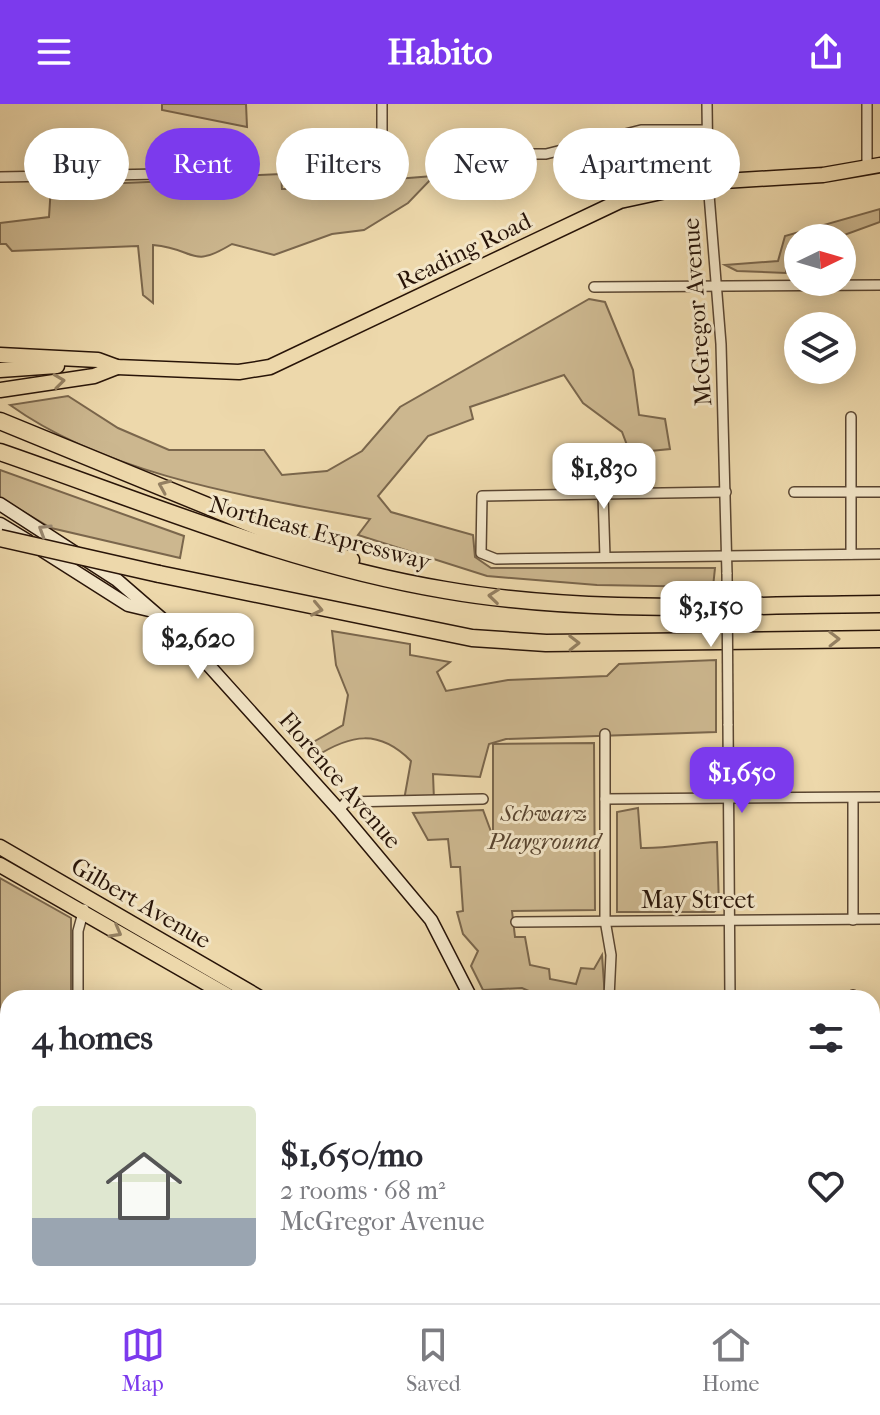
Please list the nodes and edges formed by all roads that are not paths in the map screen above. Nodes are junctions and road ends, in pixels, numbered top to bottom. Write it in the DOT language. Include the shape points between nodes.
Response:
graph roads {
  1 [pos="382,104"];
  2 [pos="707,104"];
  3 [pos="867,104"];
  4 [pos="382,128"];
  5 [pos="707,128"];
  6 [pos="874,166"];
  7 [pos="145,174"];
  8 [pos="0,177"];
  9 [pos="740,180"];
  10 [pos="625,200"];
  11 [pos="709,200"];
  12 [pos="715,285"];
  13 [pos="880,285"];
  14 [pos="594,287"];
  15 [pos="0,355"];
  16 [pos="84,359"];
  17 [pos="117,367"];
  18 [pos="0,370"];
  19 [pos="0,390"];
  20 [pos="851,417"];
  21 [pos="0,422"];
  22 [pos="0,452"];
  23 [pos="726,492"];
  24 [pos="794,492"];
  25 [pos="850,492"];
  26 [pos="880,492"];
  27 [pos="603,495"];
  28 [pos="0,504"];
  29 [pos="0,524"];
  30 [pos="0,538"];
  31 [pos="851,554"];
  32 [pos="880,554"];
  33 [pos="726,556"];
  34 [pos="605,557"];
  35 [pos="447,591"];
  36 [pos="880,604"];
  37 [pos="150,610"];
  38 [pos="880,639"];
  39 [pos="605,734"];
  40 [pos="880,797"];
  41 [pos="853,798"];
  42 [pos="483,799"];
  43 [pos="605,799"];
  44 [pos="728,799"];
  45 [pos="339,810"];
  46 [pos="0,847"];
  47 [pos="0,865"];
  48 [pos="86,906"];
  49 [pos="880,919"];
  50 [pos="605,920"];
  51 [pos="853,920"];
  52 [pos="729,921"];
  53 [pos="516,922"];
  54 [pos="78,990"];
  55 [pos="219,990"];
  56 [pos="245,990"];
  57 [pos="467,990"];
  58 [pos="609,990"];
  59 [pos="730,990"];
  1 -- 4 [label="street"];
  2 -- 5 [label="street, McGregor Avenue"];
  3 -- 6 [label="street"];
  6 -- 9 [label="main road, Reading Road"];
  7 -- 8 [label="street"];
  10 -- 17 [label="main road, Reading Road" via="270,367 239,372"];
  11 -- 12 [label="street, McGregor Avenue"];
  12 -- 13 [label="street"];
  12 -- 14 [label="street"];
  12 -- 23 [label="street, McGregor Avenue"];
  15 -- 16 [label="main road, Reading Road"];
  16 -- 17 [label="main road, Reading Road"];
  16 -- 18 [label="main road" via="70,366"];
  19 -- 17 [label="main road, Reading Road, one-way" via="94,376"];
  20 -- 25 [label="street"];
  35 -- 21 [label="highway, one-way" via="293,541"];
  22 -- 35 [label="highway, Northeast Expressway" via="257,544"];
  23 -- 27 [label="street"];
  23 -- 33 [label="street, McGregor Avenue"];
  24 -- 25 [label="street"];
  25 -- 26 [label="street"];
  25 -- 31 [label="street"];
  27 -- 34 [label="street"];
  27 -- 34 [label="street" via="482,496 481,553 496,559"];
  37 -- 28 [label="street, Florence Avenue, one-way" via="105,571"];
  29 -- 37 [label="street, Florence Avenue" via="128,605"];
  30 -- 38 [label="highway, one-way, bridge" via="472,638 546,643"];
  31 -- 32 [label="street"];
  31 -- 33 [label="street"];
  33 -- 34 [label="street"];
  33 -- 44 [label="street, McGregor Avenue, bridge"];
  36 -- 35 [label="highway, Northeast Expressway, one-way" via="629,606"];
  37 -- 45 [label="street, Florence Avenue" via="185,639"];
  39 -- 43 [label="street"];
  40 -- 41 [label="street"];
  41 -- 44 [label="street"];
  41 -- 51 [label="street"];
  42 -- 45 [label="street" via="346,802"];
  43 -- 44 [label="street"];
  43 -- 50 [label="street"];
  44 -- 52 [label="street, McGregor Avenue"];
  45 -- 57 [label="street, Florence Avenue" via="431,920"];
  46 -- 48 [label="main road, Gilbert Avenue"];
  47 -- 48 [label="main road, Gilbert Avenue"];
  48 -- 54 [label="street" via="78,931"];
  48 -- 55 [label="main road, Gilbert Avenue, one-way"];
  48 -- 56 [label="main road, Gilbert Avenue"];
  49 -- 51 [label="street, May Street"];
  50 -- 52 [label="street, May Street"];
  50 -- 53 [label="street, May Street"];
  50 -- 58 [label="street"];
  51 -- 52 [label="street, May Street"];
  52 -- 59 [label="street, McGregor Avenue"];
}
